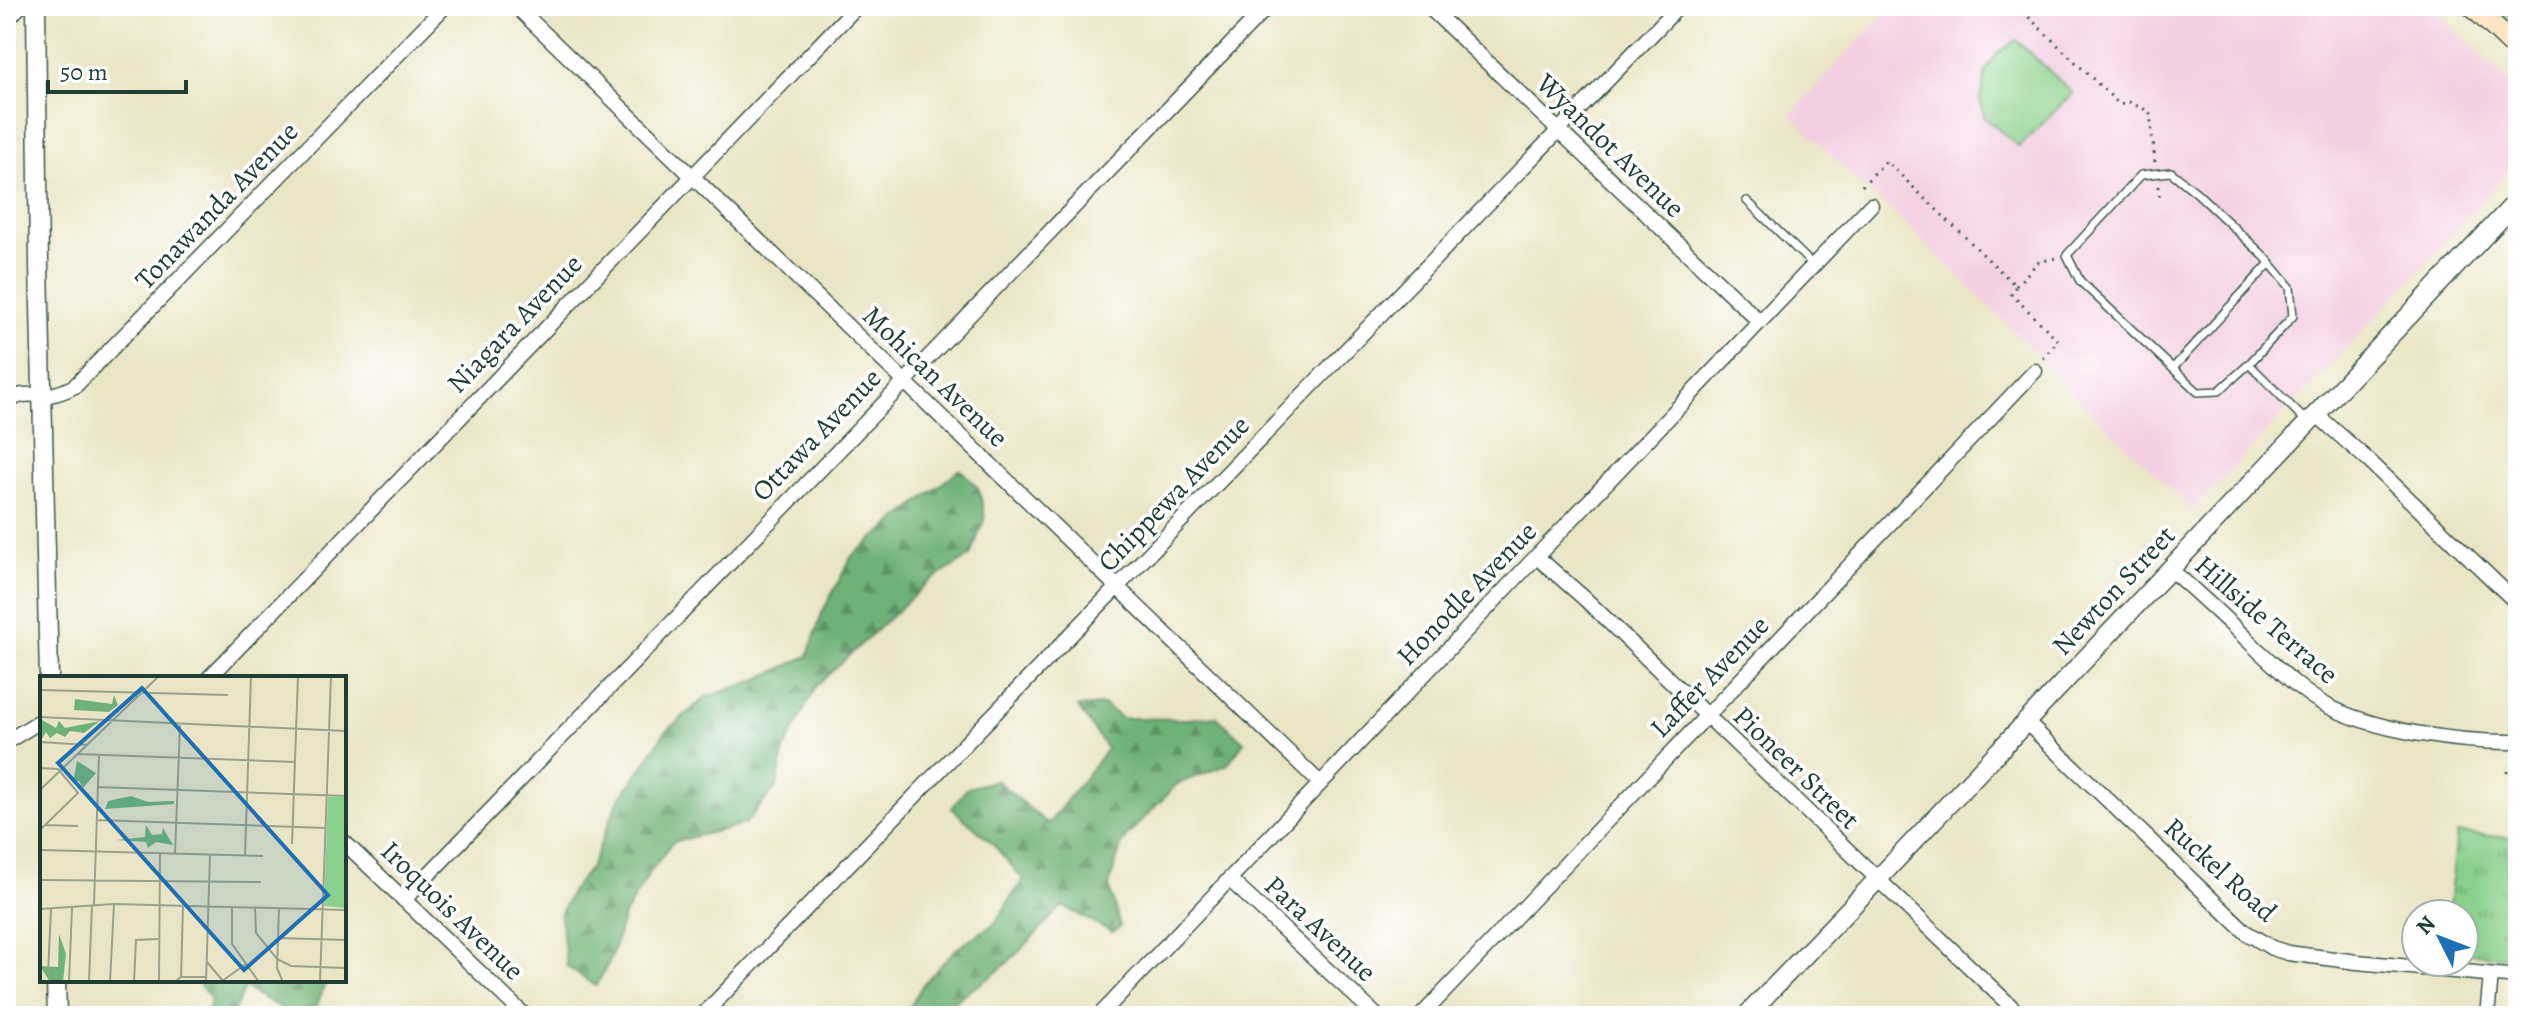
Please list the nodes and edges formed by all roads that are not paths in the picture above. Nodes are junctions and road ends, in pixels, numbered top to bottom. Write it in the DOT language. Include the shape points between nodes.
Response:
graph roads {
  1 [pos="20,6"];
  2 [pos="36,6"];
  3 [pos="445,6"];
  4 [pos="516,6"];
  5 [pos="857,6"];
  6 [pos="1268,6"];
  7 [pos="1428,6"];
  8 [pos="1679,6"];
  9 [pos="2472,6"];
  10 [pos="6,21"];
  11 [pos="2518,50"];
  12 [pos="1559,131"];
  13 [pos="693,176"];
  14 [pos="2518,200"];
  15 [pos="1747,201"];
  16 [pos="1871,205"];
  17 [pos="2270,263"];
  18 [pos="1813,265"];
  19 [pos="1759,321"];
  20 [pos="2249,364"];
  21 [pos="2173,368"];
  22 [pos="2035,371"];
  23 [pos="903,381"];
  24 [pos="44,394"];
  25 [pos="6,404"];
  26 [pos="2313,419"];
  27 [pos="1537,557"];
  28 [pos="2170,569"];
  29 [pos="1118,588"];
  30 [pos="2517,602"];
  31 [pos="49,676"];
  32 [pos="211,676"];
  33 [pos="1706,716"];
  34 [pos="40,721"];
  35 [pos="2026,722"];
  36 [pos="6,742"];
  37 [pos="2518,742"];
  38 [pos="1320,783"];
  39 [pos="346,844"];
  40 [pos="1229,879"];
  41 [pos="1877,880"];
  42 [pos="404,900"];
  43 [pos="2491,975"];
  44 [pos="2518,977"];
  45 [pos="56,982"];
  46 [pos="57,1016"];
  47 [pos="525,1016"];
  48 [pos="702,1016"];
  49 [pos="1099,1016"];
  50 [pos="1377,1016"];
  51 [pos="1421,1016"];
  52 [pos="1746,1016"];
  53 [pos="2021,1016"];
  54 [pos="2487,1016"];
  1 -- 10 [label="street"];
  2 -- 24 [label="street"];
  3 -- 24 [label="street, Tonawanda Avenue" via="75,386"];
  4 -- 13 [label="street, Mohican Avenue"];
  5 -- 13 [label="street, Niagara Avenue"];
  6 -- 23 [label="street, Ottawa Avenue"];
  7 -- 12 [label="street, Wyandot Avenue"];
  8 -- 12 [label="street, Chippewa Avenue"];
  9 -- 11 [label="main road"];
  12 -- 19 [label="street, Wyandot Avenue"];
  12 -- 29 [label="street, Chippewa Avenue"];
  13 -- 23 [label="street, Mohican Avenue"];
  13 -- 32 [label="street, Niagara Avenue"];
  14 -- 26 [label="street, Newton Street"];
  15 -- 18 [label="lane"];
  16 -- 18 [label="street, Honodle Avenue"];
  17 -- 20 [label="lane" via="2290,287 2293,316"];
  17 -- 21 [label="lane"];
  17 -- 21 [label="lane" via="2171,172 2141,175 2067,255 2080,281"];
  18 -- 19 [label="street, Honodle Avenue"];
  19 -- 27 [label="street, Honodle Avenue"];
  20 -- 21 [label="lane" via="2219,391 2198,392"];
  20 -- 26 [label="lane"];
  22 -- 33 [label="street, Laffer Avenue"];
  23 -- 29 [label="street, Mohican Avenue"];
  23 -- 42 [label="street, Ottawa Avenue"];
  24 -- 25 [label="street, Tonawanda Avenue" via="25,393"];
  24 -- 31 [label="street"];
  26 -- 28 [label="street, Newton Street"];
  26 -- 30 [label="street" via="2369,461"];
  27 -- 33 [label="street, Pioneer Street"];
  27 -- 38 [label="street, Honodle Avenue"];
  28 -- 35 [label="street, Newton Street"];
  28 -- 37 [label="street, Hillside Terrace" via="2322,703 2413,732"];
  29 -- 38 [label="street, Mohican Avenue"];
  29 -- 48 [label="street, Chippewa Avenue"];
  33 -- 41 [label="street, Pioneer Street"];
  33 -- 51 [label="street, Laffer Avenue"];
  34 -- 36 [label="street"];
  35 -- 41 [label="street, Newton Street"];
  35 -- 43 [label="street, Ruckel Road" via="2259,941 2288,953"];
  38 -- 40 [label="street, Honodle Avenue"];
  39 -- 42 [label="street, Iroquois Avenue"];
  40 -- 49 [label="street, Honodle Avenue"];
  40 -- 50 [label="street, Para Avenue"];
  41 -- 52 [label="street, Newton Street"];
  41 -- 53 [label="street, Pioneer Street"];
  42 -- 47 [label="street, Iroquois Avenue"];
  43 -- 44 [label="street, Ruckel Road"];
  43 -- 54 [label="street"];
  45 -- 46 [label="street"];
}
